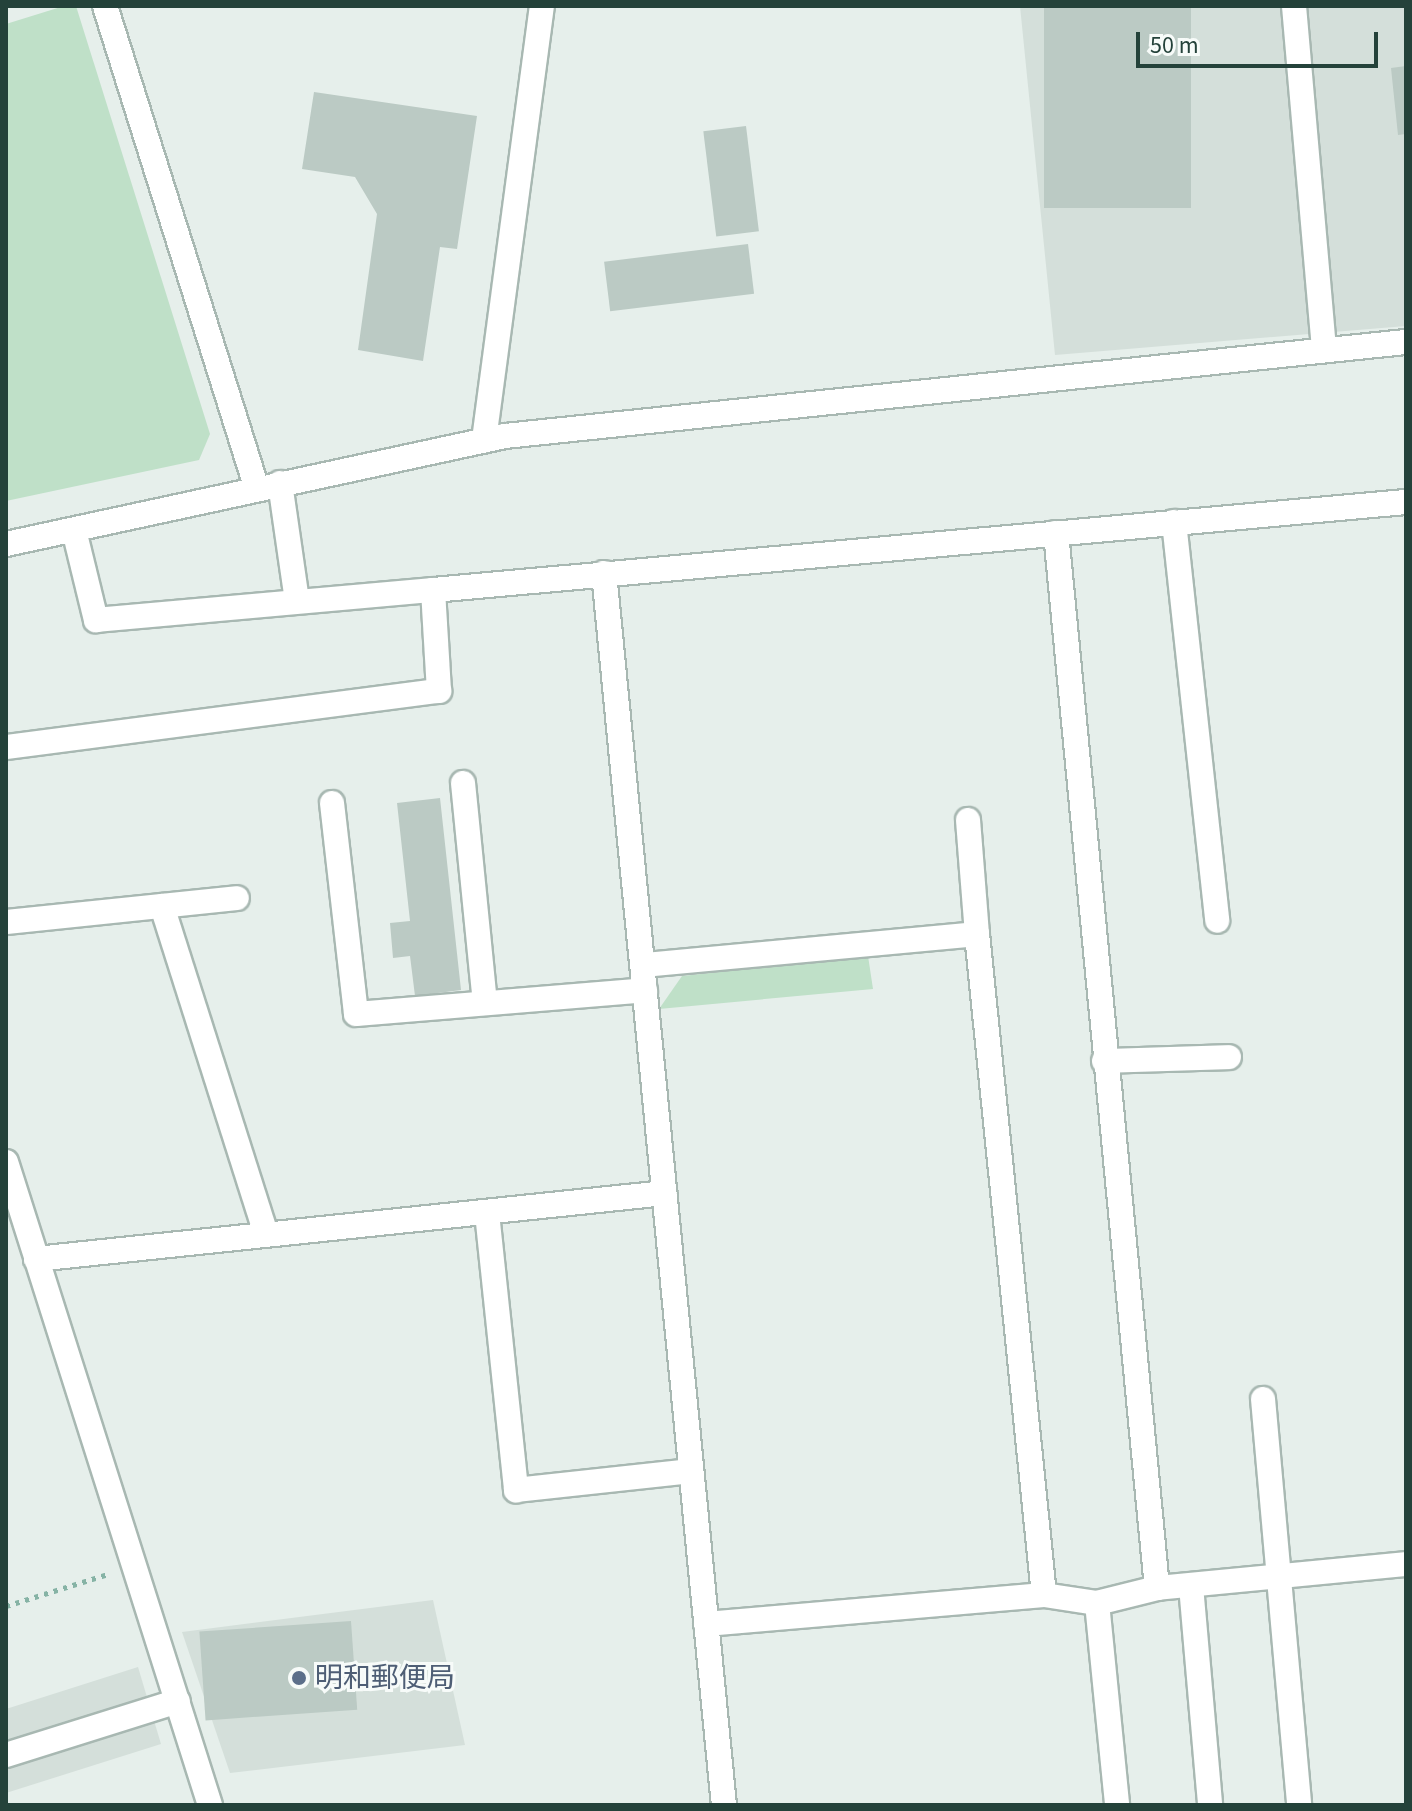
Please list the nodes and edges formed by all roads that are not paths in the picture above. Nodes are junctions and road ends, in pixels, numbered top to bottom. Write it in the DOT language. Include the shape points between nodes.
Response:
graph roads {
  1 [pos="105,6"];
  2 [pos="542,6"];
  3 [pos="1294,6"];
  4 [pos="1406,342"];
  5 [pos="1324,350"];
  6 [pos="484,440"];
  7 [pos="268,486"];
  8 [pos="1406,502"];
  9 [pos="1174,522"];
  10 [pos="74,530"];
  11 [pos="1056,533"];
  12 [pos="6,544"];
  13 [pos="604,573"];
  14 [pos="433,590"];
  15 [pos="297,601"];
  16 [pos="6,747"];
  17 [pos="463,783"];
  18 [pos="332,803"];
  19 [pos="968,820"];
  20 [pos="237,898"];
  21 [pos="162,906"];
  22 [pos="1217,921"];
  23 [pos="6,922"];
  24 [pos="977,934"];
  25 [pos="644,965"];
  26 [pos="645,990"];
  27 [pos="485,1003"];
  28 [pos="1229,1057"];
  29 [pos="1104,1061"];
  30 [pos="6,1162"];
  31 [pos="665,1193"];
  32 [pos="487,1213"];
  33 [pos="266,1234"];
  34 [pos="36,1259"];
  35 [pos="1263,1399"];
  36 [pos="691,1471"];
  37 [pos="1406,1564"];
  38 [pos="1277,1580"];
  39 [pos="1191,1586"];
  40 [pos="1157,1588"];
  41 [pos="1044,1595"];
  42 [pos="1097,1603"];
  43 [pos="706,1624"];
  44 [pos="178,1701"];
  45 [pos="6,1755"];
  46 [pos="210,1805"];
  47 [pos="724,1805"];
  48 [pos="1117,1805"];
  49 [pos="1210,1805"];
  50 [pos="1299,1805"];
  1 -- 7 [label="street"];
  2 -- 6 [label="street"];
  3 -- 5 [label="street"];
  4 -- 5 [label="street"];
  5 -- 6 [label="street" via="624,420"];
  6 -- 7 [label="street"];
  7 -- 10 [label="street"];
  7 -- 15 [label="street"];
  8 -- 9 [label="street"];
  9 -- 11 [label="street"];
  9 -- 22 [label="street"];
  10 -- 12 [label="street"];
  10 -- 15 [label="street" via="96,620"];
  11 -- 13 [label="street"];
  11 -- 29 [label="street"];
  13 -- 14 [label="street"];
  13 -- 25 [label="street"];
  14 -- 15 [label="street"];
  14 -- 16 [label="street" via="439,691"];
  17 -- 27 [label="street"];
  18 -- 27 [label="street" via="356,1014"];
  19 -- 24 [label="street"];
  20 -- 21 [label="street"];
  21 -- 23 [label="street"];
  21 -- 33 [label="street"];
  24 -- 25 [label="street"];
  24 -- 41 [label="street"];
  25 -- 26 [label="street"];
  26 -- 27 [label="street"];
  26 -- 31 [label="street"];
  28 -- 29 [label="street"];
  29 -- 40 [label="street"];
  30 -- 34 [label="street"];
  31 -- 32 [label="street"];
  31 -- 36 [label="street"];
  32 -- 33 [label="street"];
  32 -- 36 [label="street" via="516,1490"];
  33 -- 34 [label="street"];
  34 -- 44 [label="street"];
  35 -- 38 [label="street"];
  36 -- 43 [label="street"];
  37 -- 38 [label="street"];
  38 -- 39 [label="street"];
  38 -- 50 [label="street"];
  39 -- 40 [label="street"];
  39 -- 49 [label="street"];
  40 -- 42 [label="street"];
  41 -- 42 [label="street"];
  41 -- 43 [label="street"];
  42 -- 48 [label="street"];
  43 -- 47 [label="street"];
  44 -- 45 [label="street"];
  44 -- 46 [label="street"];
}
